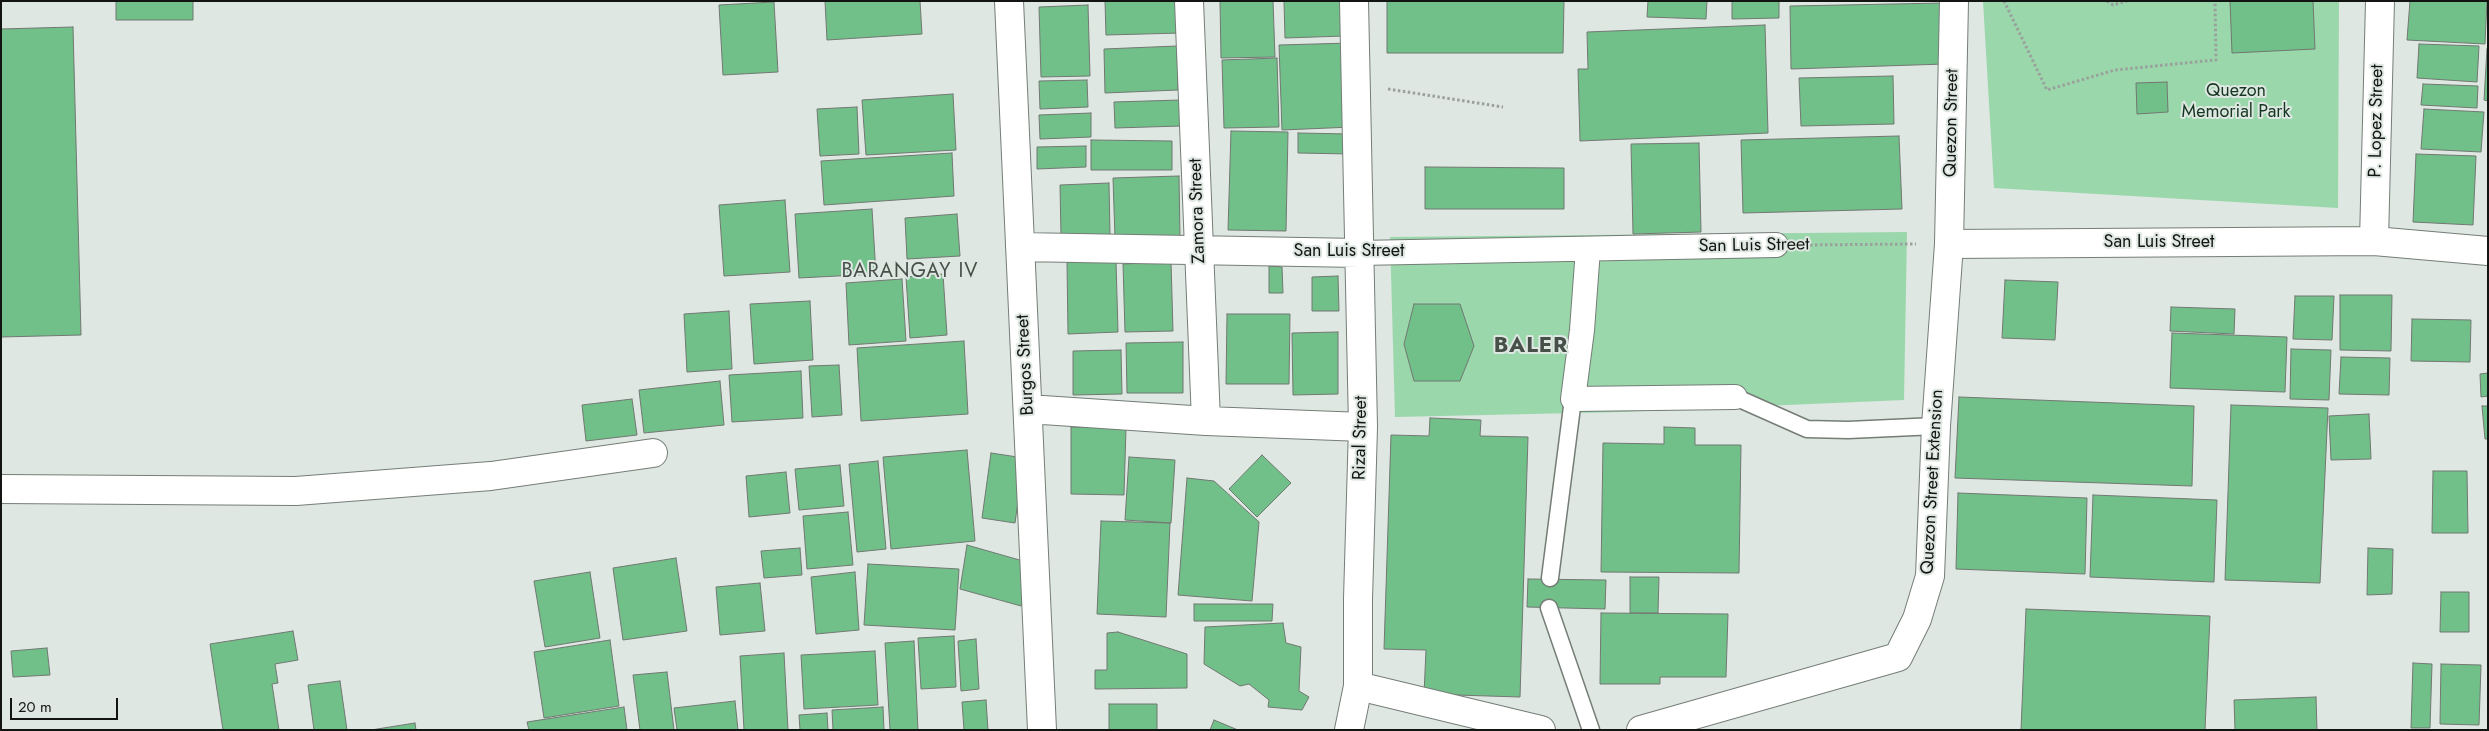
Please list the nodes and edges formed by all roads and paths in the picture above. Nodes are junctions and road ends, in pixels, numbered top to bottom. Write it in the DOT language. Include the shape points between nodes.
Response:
graph roads {
  1 [pos="1009,1"];
  2 [pos="1189,1"];
  3 [pos="1354,1"];
  4 [pos="1954,1"];
  5 [pos="2004,1"];
  6 [pos="2107,1"];
  7 [pos="2126,1"];
  8 [pos="2215,1"];
  9 [pos="2380,1"];
  10 [pos="1355,84"];
  11 [pos="1503,107"];
  12 [pos="2374,241"];
  13 [pos="1949,244"];
  14 [pos="1776,245"];
  15 [pos="1020,247"];
  16 [pos="1588,249"];
  17 [pos="1200,251"];
  18 [pos="2488,251"];
  19 [pos="1359,253"];
  20 [pos="1735,397"];
  21 [pos="1573,399"];
  22 [pos="1028,409"];
  23 [pos="1206,422"];
  24 [pos="1936,426"];
  25 [pos="1363,427"];
  26 [pos="653,453"];
  27 [pos="1,489"];
  28 [pos="1550,578"];
  29 [pos="1550,608"];
  30 [pos="1358,686"];
  31 [pos="1042,730"];
  32 [pos="1349,730"];
  33 [pos="1542,730"];
  34 [pos="1591,730"];
  35 [pos="1641,730"];
  1 -- 15 [label="street, Burgos Street"];
  2 -- 17 [label="street, Zamora Street"];
  3 -- 10 [label="street, Rizal Street"];
  4 -- 13 [label="street, Quezon Street"];
  5 -- 8 [label="path" via="2047,90 2115,70 2216,60"];
  6 -- 7 [label="path" via="2113,5"];
  9 -- 12 [label="street, P. Lopez Street"];
  10 -- 11 [label="path"];
  10 -- 19 [label="street, Rizal Street"];
  12 -- 13 [label="street, San Luis Street"];
  12 -- 18 [label="street, San Luis Street"];
  13 -- 14 [label="path, San Luis Street"];
  13 -- 24 [label="street, Quezon Street Extension"];
  14 -- 16 [label="street, San Luis Street"];
  15 -- 17 [label="street, San Luis Street"];
  15 -- 22 [label="street, Burgos Street"];
  16 -- 19 [label="street, San Luis Street"];
  16 -- 21 [label="street"];
  17 -- 19 [label="street, San Luis Street"];
  17 -- 23 [label="street, Zamora Street"];
  19 -- 25 [label="street, Rizal Street"];
  20 -- 21 [label="street"];
  20 -- 24 [label="lane" via="1807,429"];
  21 -- 28 [label="lane"];
  22 -- 23 [label="street"];
  22 -- 31 [label="street, Burgos Street"];
  23 -- 25 [label="street"];
  24 -- 35 [label="street, Quezon Street Extension" via="1930,576 1917,619 1898,657"];
  25 -- 30 [label="street, Rizal Street"];
  26 -- 27 [label="street" via="491,476 296,491"];
  29 -- 34 [label="lane"];
  30 -- 32 [label="street, Rizal Street"];
  30 -- 33 [label="street"];
}
